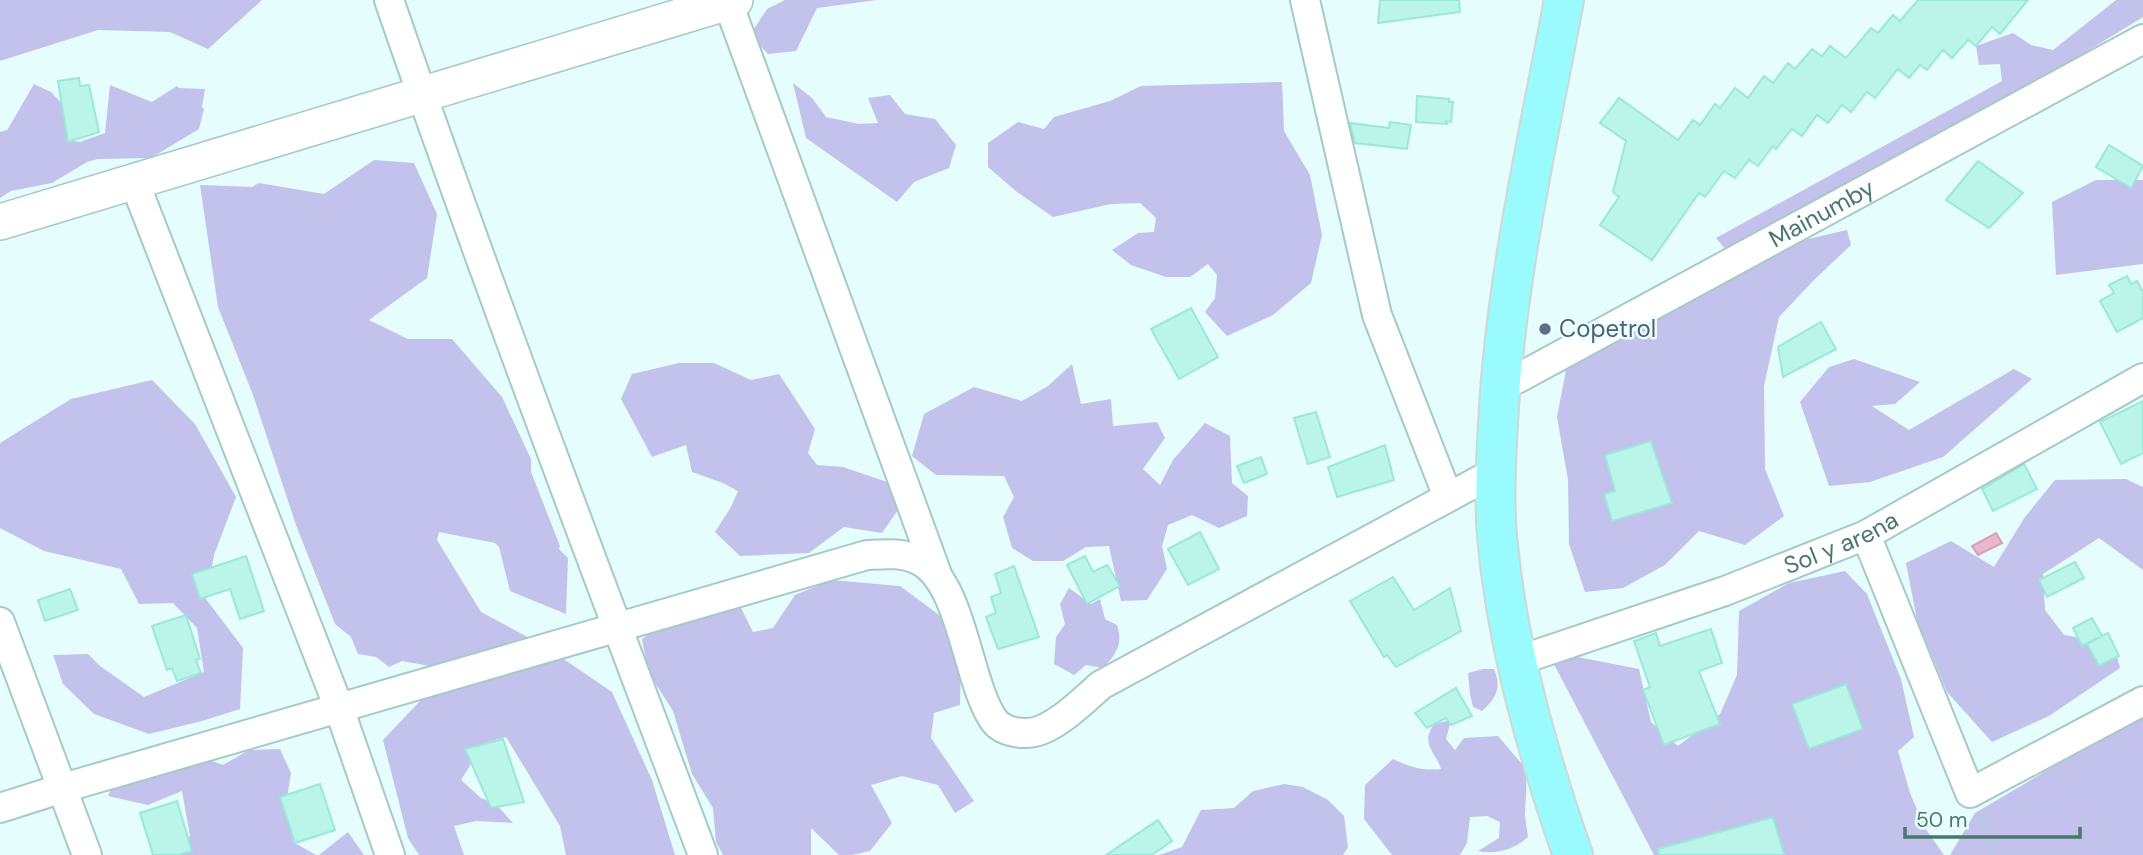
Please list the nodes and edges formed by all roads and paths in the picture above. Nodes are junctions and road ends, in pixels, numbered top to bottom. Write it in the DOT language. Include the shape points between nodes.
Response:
graph roads {
  1 [pos="389,0"];
  2 [pos="1305,0"];
  3 [pos="1564,0"];
  4 [pos="730,1"];
  5 [pos="2143,39"];
  6 [pos="422,95"];
  7 [pos="134,181"];
  8 [pos="0,222"];
  9 [pos="2143,378"];
  10 [pos="1500,388"];
  11 [pos="1495,472"];
  12 [pos="1448,497"];
  13 [pos="1866,535"];
  14 [pos="938,577"];
  15 [pos="0,622"];
  16 [pos="617,627"];
  17 [pos="1517,661"];
  18 [pos="2143,701"];
  19 [pos="339,708"];
  20 [pos="63,788"];
  21 [pos="1970,793"];
  22 [pos="0,808"];
  23 [pos="1567,852"];
  24 [pos="87,855"];
  25 [pos="390,855"];
  26 [pos="703,855"];
  27 [pos="1992,855"];
  1 -- 6 [label="street"];
  2 -- 12 [label="street" via="1377,315"];
  3 -- 10 [label="main road" via="1510,297"];
  4 -- 6 [label="street"];
  4 -- 14 [label="street"];
  5 -- 10 [label="street, Mainumby"];
  6 -- 7 [label="street"];
  6 -- 16 [label="street"];
  7 -- 8 [label="street"];
  7 -- 19 [label="street"];
  9 -- 13 [label="street, Sol y arena"];
  10 -- 11 [label="main road"];
  11 -- 12 [label="street"];
  11 -- 17 [label="main road" via="1504,595"];
  12 -- 14 [label="street" via="1101,685 1075,709 1040,731 1014,733 994,722"];
  13 -- 17 [label="street, Sol y arena" via="1724,591"];
  13 -- 21 [label="street"];
  14 -- 16 [label="street" via="920,561 895,553 867,555"];
  15 -- 20 [label="street"];
  16 -- 19 [label="street"];
  16 -- 26 [label="street"];
  17 -- 23 [label="main road"];
  18 -- 21 [label="street"];
  19 -- 20 [label="street"];
  19 -- 25 [label="street"];
  20 -- 22 [label="street"];
  20 -- 24 [label="street"];
  21 -- 27 [label="path"];
}
